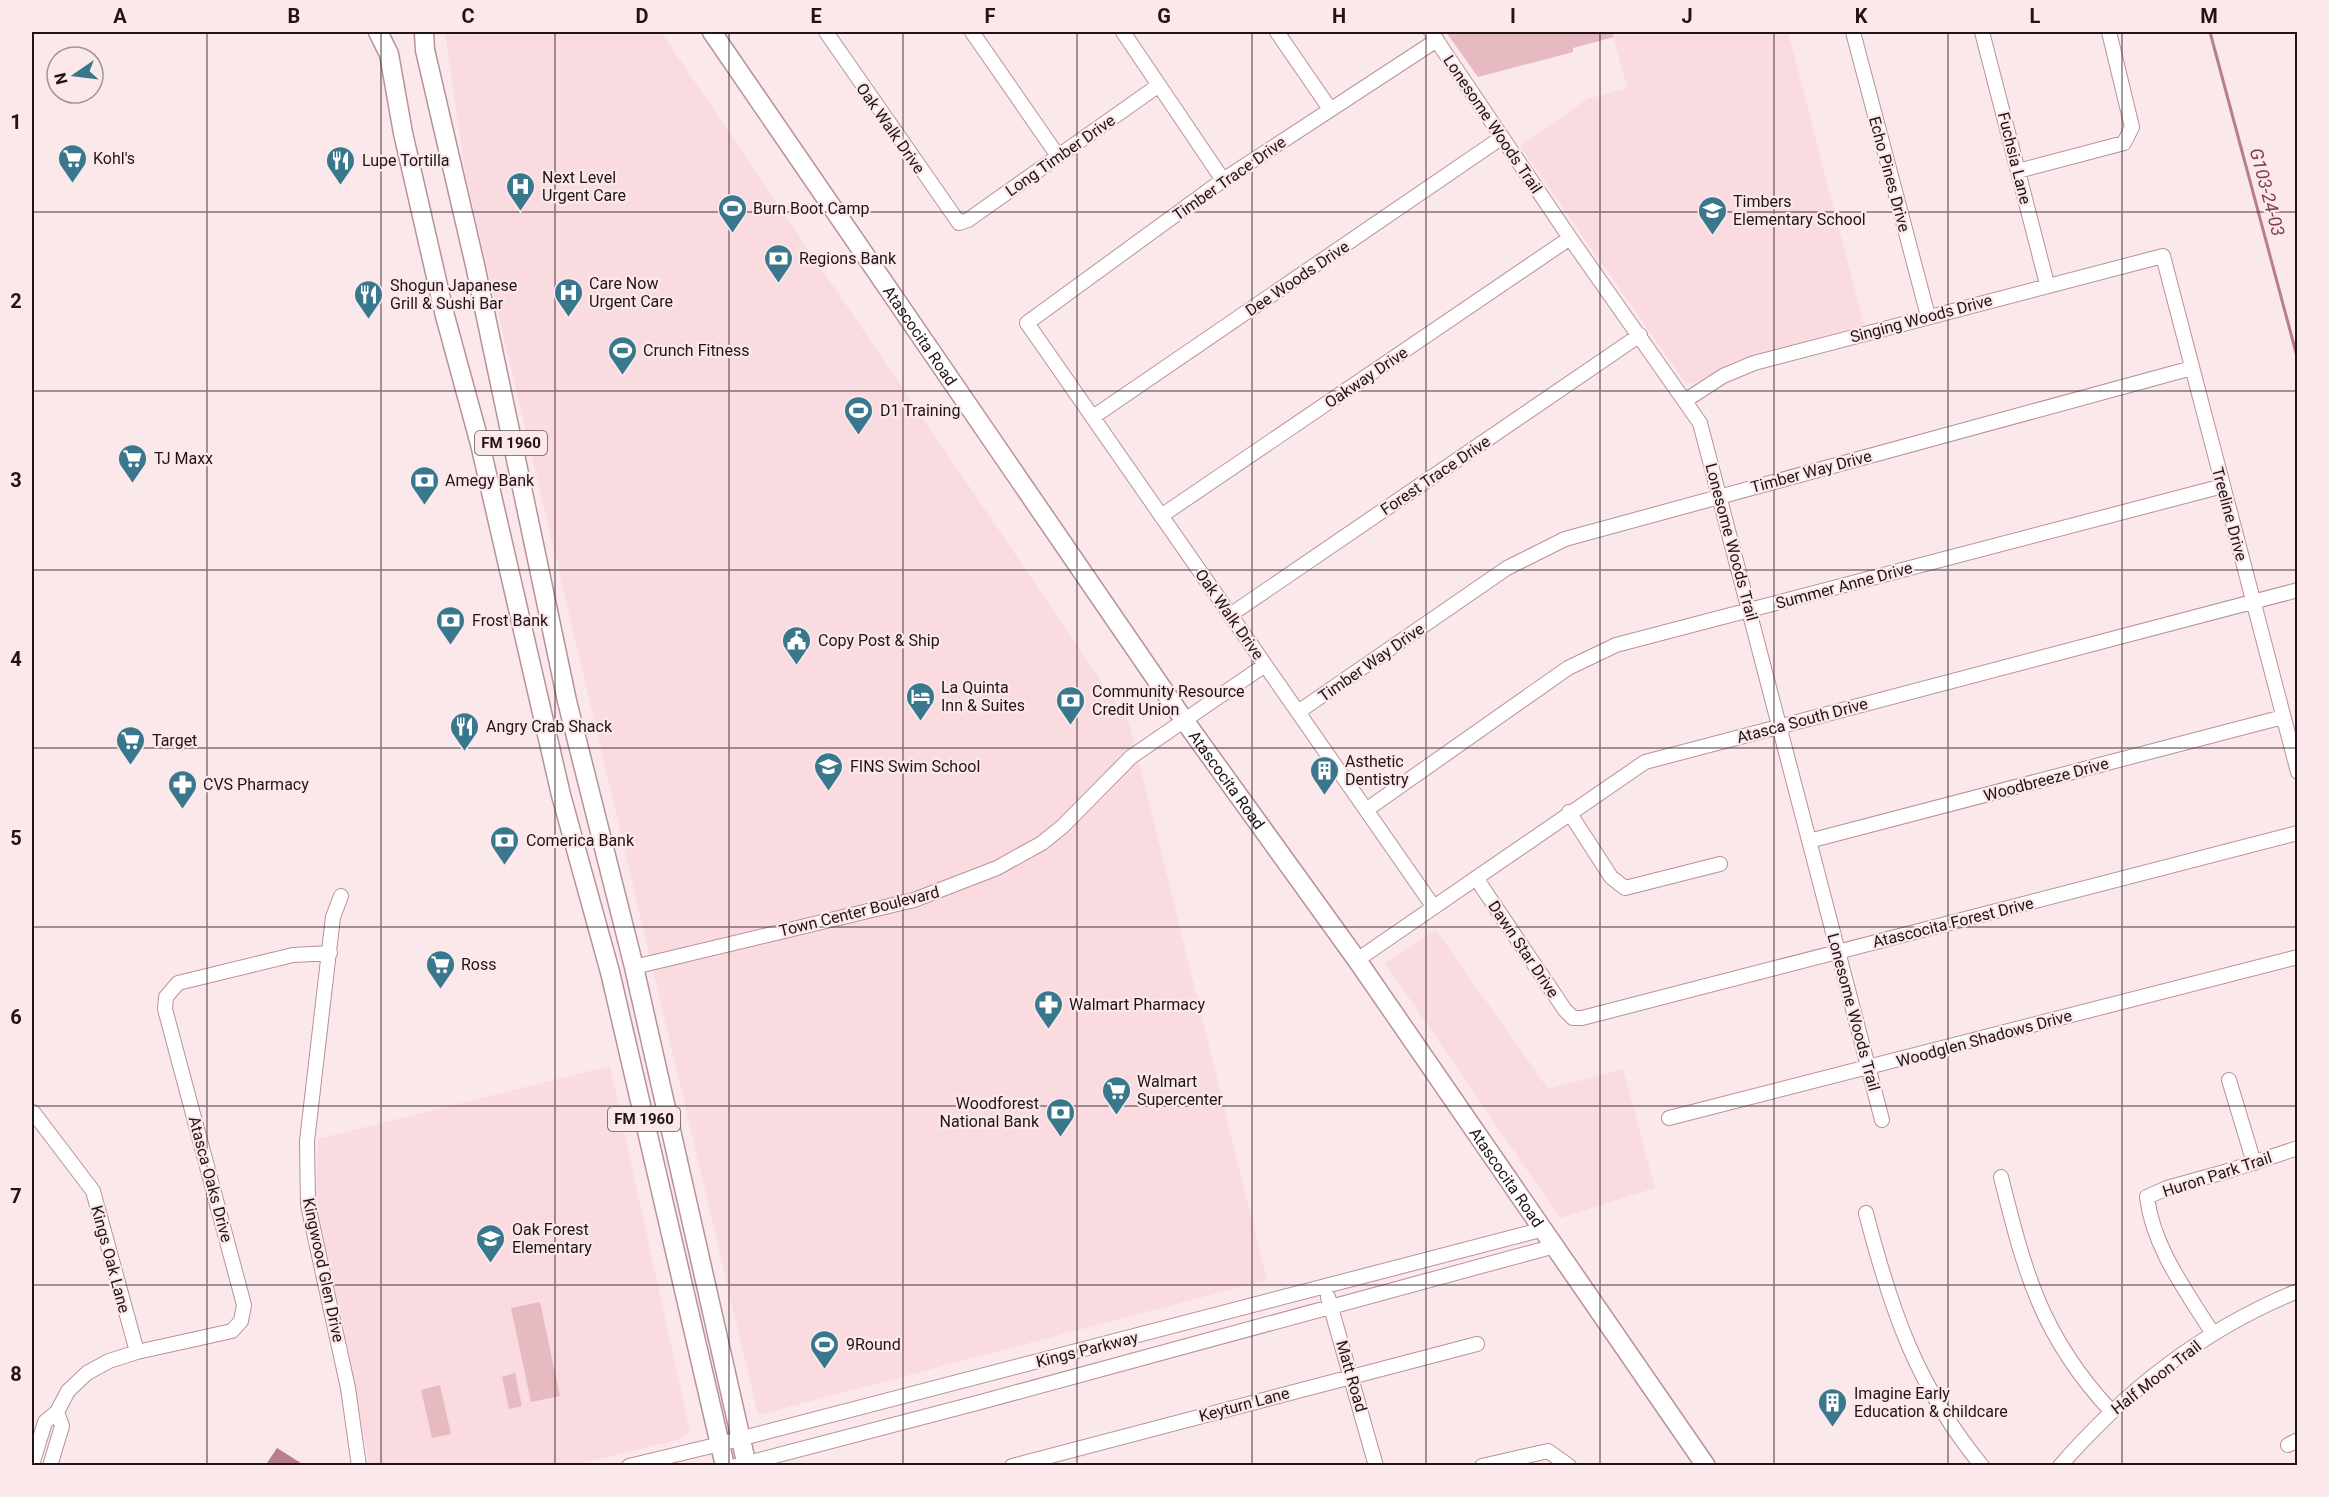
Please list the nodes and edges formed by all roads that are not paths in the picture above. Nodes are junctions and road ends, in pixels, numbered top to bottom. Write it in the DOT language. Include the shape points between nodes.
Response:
graph roads {
  1 [pos="378,32"];
  2 [pos="389,32"];
  3 [pos="420,32"];
  4 [pos="712,32"];
  5 [pos="826,32"];
  6 [pos="972,32"];
  7 [pos="1123,32"];
  8 [pos="1277,32"];
  9 [pos="1853,32"];
  10 [pos="1982,32"];
  11 [pos="2109,32"];
  12 [pos="1434,36"];
  13 [pos="425,41"];
  14 [pos="389,54"];
  15 [pos="1159,85"];
  16 [pos="1330,109"];
  17 [pos="1502,138"];
  18 [pos="1058,156"];
  19 [pos="2018,171"];
  20 [pos="1223,180"];
  21 [pos="959,223"];
  22 [pos="1570,238"];
  23 [pos="2163,256"];
  24 [pos="2047,284"];
  25 [pos="1928,316"];
  26 [pos="1027,323"];
  27 [pos="1640,335"];
  28 [pos="2192,368"];
  29 [pos="1686,400"];
  30 [pos="1093,417"];
  31 [pos="2223,486"];
  32 [pos="1720,496"];
  33 [pos="1161,516"];
  34 [pos="2298,590"];
  35 [pos="2253,602"];
  36 [pos="1750,610"];
  37 [pos="1230,615"];
  38 [pos="1265,665"];
  39 [pos="1298,712"];
  40 [pos="2283,717"];
  41 [pos="1184,720"];
  42 [pos="1779,726"];
  43 [pos="2298,772"];
  44 [pos="1366,810"];
  45 [pos="1569,812"];
  46 [pos="2298,833"];
  47 [pos="1809,841"];
  48 [pos="1720,864"];
  49 [pos="1476,878"];
  50 [pos="341,896"];
  51 [pos="1433,906"];
  52 [pos="1838,952"];
  53 [pos="330,953"];
  54 [pos="2298,957"];
  55 [pos="1357,960"];
  56 [pos="634,967"];
  57 [pos="1574,1018"];
  58 [pos="1869,1068"];
  59 [pos="2229,1080"];
  60 [pos="32,1113"];
  61 [pos="1670,1118"];
  62 [pos="1882,1120"];
  63 [pos="2298,1148"];
  64 [pos="2254,1163"];
  65 [pos="2001,1177"];
  66 [pos="1866,1213"];
  67 [pos="1544,1229"];
  68 [pos="1555,1246"];
  69 [pos="1325,1288"];
  70 [pos="2298,1291"];
  71 [pos="1332,1306"];
  72 [pos="2213,1334"];
  73 [pos="1477,1344"];
  74 [pos="137,1352"];
  75 [pos="1353,1376"];
  76 [pos="2111,1411"];
  77 [pos="57,1412"];
  78 [pos="741,1439"];
  79 [pos="720,1444"];
  80 [pos="32,1465"];
  81 [pos="743,1465"];
  82 [pos="50,1466"];
  83 [pos="359,1466"];
  84 [pos="629,1466"];
  85 [pos="725,1466"];
  86 [pos="1012,1466"];
  87 [pos="1376,1466"];
  88 [pos="1482,1466"];
  89 [pos="1569,1466"];
  90 [pos="1706,1466"];
  91 [pos="1982,1466"];
  92 [pos="2060,1466"];
  1 -- 14 [label="main road, FM 1960 / FM 1960"];
  2 -- 14 [label="main road"];
  3 -- 13 [label="main road, FM 1960"];
  4 -- 41 [label="main road, Atascocita Road"];
  5 -- 21 [label="street, Oak Walk Drive"];
  6 -- 18 [label="street"];
  7 -- 15 [label="street"];
  8 -- 16 [label="street"];
  9 -- 25 [label="street, Echo Pines Drive"];
  10 -- 19 [label="street, Fuchsia Lane"];
  11 -- 19 [label="street" via="2132,127 2124,143"];
  12 -- 16 [label="street, Timber Trace Drive"];
  12 -- 17 [label="street, Lonesome Woods Trail"];
  13 -- 56 [label="main road, FM 1960 / FM 1960" via="557,657"];
  14 -- 79 [label="main road, FM 1960 / FM 1960" via="445,316 480,444 561,795 610,972"];
  15 -- 18 [label="street, Long Timber Drive"];
  15 -- 20 [label="street"];
  16 -- 20 [label="street, Timber Trace Drive"];
  17 -- 22 [label="street, Lonesome Woods Trail"];
  17 -- 30 [label="street, Dee Woods Drive"];
  18 -- 21 [label="street, Long Timber Drive"];
  19 -- 24 [label="street, Fuchsia Lane"];
  20 -- 26 [label="street, Timber Trace Drive"];
  22 -- 27 [label="street, Lonesome Woods Trail"];
  22 -- 33 [label="street, Oakway Drive"];
  23 -- 24 [label="street, Singing Woods Drive"];
  23 -- 28 [label="street, Treeline Drive"];
  24 -- 25 [label="street, Singing Woods Drive"];
  25 -- 29 [label="street, Singing Woods Drive" via="1754,363 1723,376"];
  26 -- 30 [label="street, Oak Walk Drive"];
  27 -- 29 [label="street, Lonesome Woods Trail"];
  27 -- 37 [label="street, Forest Trace Drive"];
  28 -- 31 [label="street, Treeline Drive"];
  28 -- 32 [label="street, Timber Way Drive"];
  29 -- 32 [label="street, Lonesome Woods Trail" via="1703,432"];
  30 -- 33 [label="street, Oak Walk Drive"];
  31 -- 35 [label="street, Treeline Drive"];
  31 -- 36 [label="street, Summer Anne Drive"];
  32 -- 36 [label="street, Lonesome Woods Trail"];
  32 -- 39 [label="street, Timber Way Drive" via="1597,528 1527,556"];
  33 -- 37 [label="street, Oak Walk Drive"];
  34 -- 35 [label="street, Atasca South Drive"];
  35 -- 40 [label="street, Treeline Drive"];
  35 -- 42 [label="street, Atasca South Drive"];
  36 -- 42 [label="street, Lonesome Woods Trail"];
  36 -- 44 [label="street, Summer Anne Drive" via="1617,645 1585,658"];
  37 -- 38 [label="street, Oak Walk Drive"];
  38 -- 39 [label="street, Oak Walk Drive"];
  38 -- 41 [label="street, Town Center Boulevard"];
  39 -- 44 [label="street, Oak Walk Drive"];
  40 -- 43 [label="street, Treeline Drive"];
  40 -- 47 [label="street, Woodbreeze Drive"];
  41 -- 55 [label="main road, Atascocita Road"];
  41 -- 56 [label="street, Town Center Boulevard" via="1131,758 1049,837 997,868 914,900"];
  42 -- 45 [label="street, Atasca South Drive" via="1645,762"];
  42 -- 47 [label="street, Lonesome Woods Trail"];
  44 -- 51 [label="street, Oak Walk Drive"];
  45 -- 48 [label="street" via="1611,877 1625,888"];
  45 -- 49 [label="street, Atasca South Drive"];
  46 -- 52 [label="street, Atascocita Forest Drive"];
  47 -- 52 [label="street, Lonesome Woods Trail"];
  49 -- 51 [label="street, Atasca South Drive"];
  49 -- 57 [label="street, Dawn Star Drive"];
  50 -- 53 [label="street, Kingwood Glen Drive" via="333,917"];
  51 -- 55 [label="street, Atasca South Drive"];
  52 -- 57 [label="street, Atascocita Forest Drive" via="1600,1015"];
  52 -- 58 [label="street, Lonesome Woods Trail"];
  53 -- 74 [label="street, Atasca Oaks Drive" via="293,955 178,984 166,997 165,1009 244,1305 242,1321 232,1331"];
  53 -- 83 [label="street, Kingwood Glen Drive" via="307,1141 308,1204 348,1388"];
  54 -- 58 [label="street, Woodglen Shadows Drive"];
  55 -- 67 [label="main road, Atascocita Road"];
  56 -- 78 [label="main road, FM 1960 / FM 1960"];
  58 -- 61 [label="street, Woodglen Shadows Drive"];
  58 -- 62 [label="street, Lonesome Woods Trail"];
  59 -- 64 [label="street"];
  60 -- 74 [label="street, Kings Oak Lane" via="93,1191"];
  63 -- 64 [label="street, Huron Park Trail"];
  64 -- 72 [label="street, Huron Park Trail" via="2147,1197 2150,1221 2164,1254"];
  65 -- 76 [label="street" via="2023,1266 2039,1308 2073,1367"];
  66 -- 91 [label="street" via="1889,1296 1914,1362 1939,1406"];
  67 -- 68 [label="main road, Atascocita Road"];
  67 -- 69 [label="street, Kings Parkway"];
  68 -- 71 [label="street, Kings Parkway"];
  68 -- 90 [label="main road, Atascocita Road"];
  69 -- 71 [label="street, Matt Road"];
  69 -- 78 [label="street, Kings Parkway"];
  70 -- 72 [label="street, Half Moon Trail"];
  71 -- 75 [label="street, Matt Road"];
  71 -- 81 [label="street, Kings Parkway"];
  72 -- 76 [label="street, Half Moon Trail" via="2171,1361"];
  73 -- 75 [label="street, Keyturn Lane"];
  74 -- 77 [label="street, Atasca Oaks Drive" via="87,1373 68,1391"];
  75 -- 86 [label="street, Keyturn Lane"];
  75 -- 87 [label="street, Matt Road"];
  76 -- 92 [label="street, Half Moon Trail"];
  77 -- 80 [label="street, Atasca Oaks Drive" via="45,1422"];
  77 -- 82 [label="street" via="62,1426"];
  78 -- 79 [label="street, Kings Parkway"];
  78 -- 81 [label="main road, FM 1960 / FM 1960"];
  79 -- 84 [label="street, Kings Parkway"];
  79 -- 85 [label="main road, FM 1960 / FM 1960"];
  88 -- 89 [label="street" via="1548,1451"];
}
